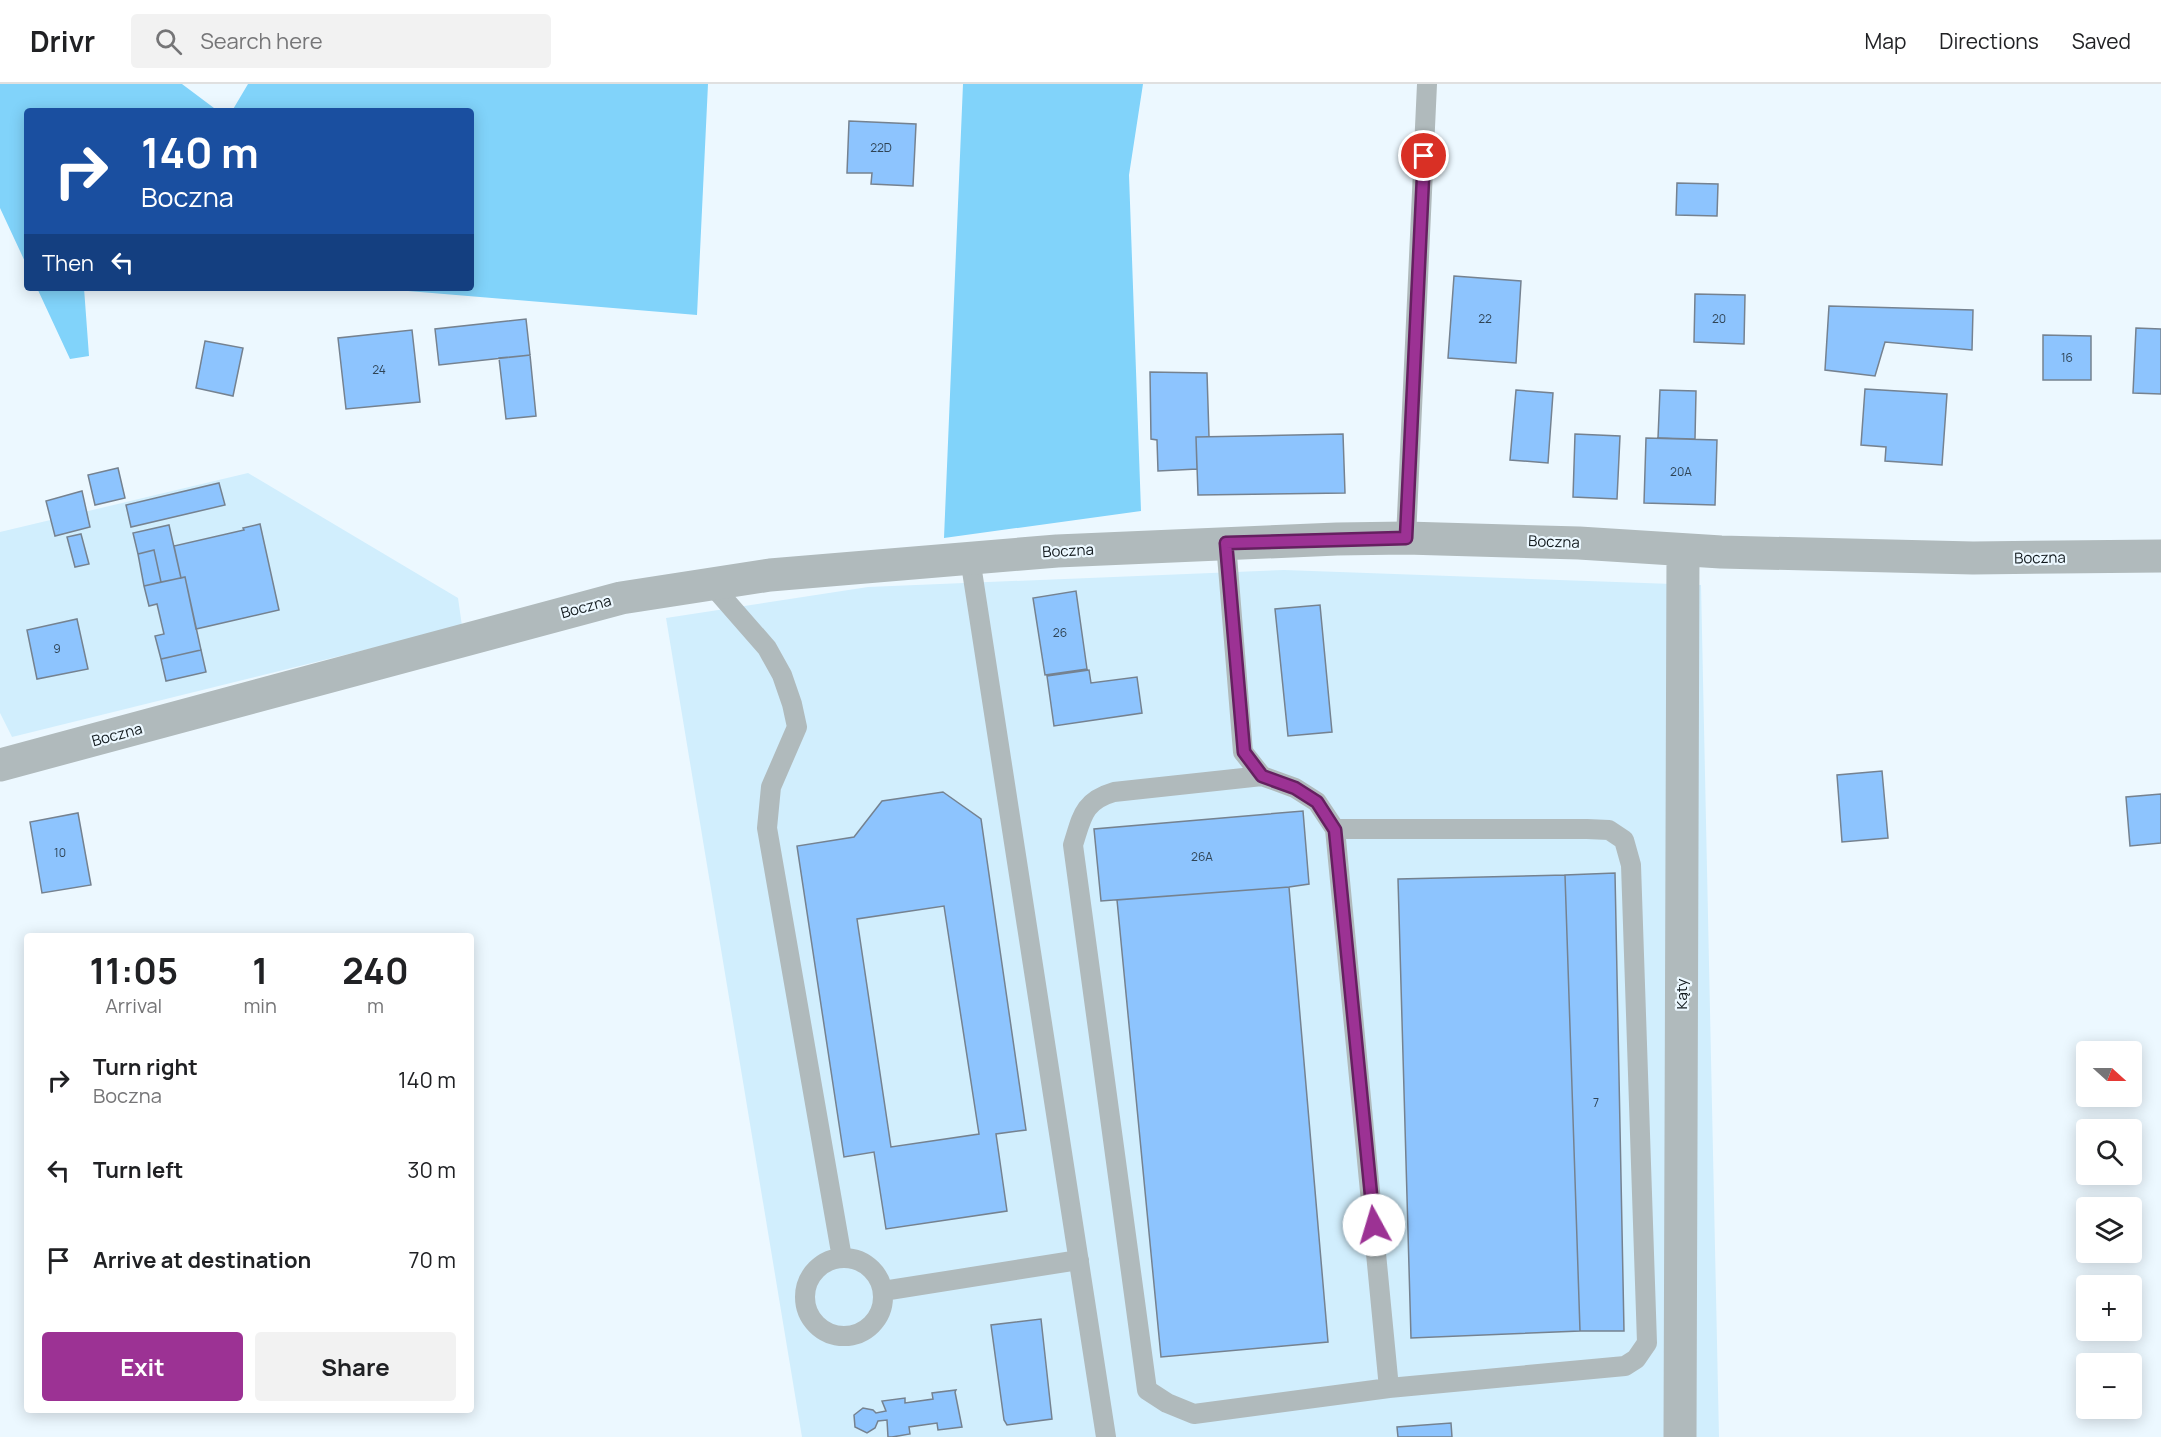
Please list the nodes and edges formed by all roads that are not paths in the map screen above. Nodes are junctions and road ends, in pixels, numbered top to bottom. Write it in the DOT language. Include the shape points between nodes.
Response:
graph roads {
  1 [pos="1427,84"];
  2 [pos="1406,538"];
  3 [pos="1226,543"];
  4 [pos="1683,550"];
  5 [pos="2161,556"];
  6 [pos="970,558"];
  7 [pos="711,584"];
  8 [pos="0,765"];
  9 [pos="1262,776"];
  10 [pos="1335,830"];
  11 [pos="842,1258"];
  12 [pos="1079,1260"];
  13 [pos="883,1291"];
  14 [pos="1389,1388"];
  15 [pos="1106,1437"];
  16 [pos="1680,1437"];
  1 -- 2 [label="lane"];
  2 -- 3 [label="street, Boczna"];
  2 -- 4 [label="street, Boczna"];
  3 -- 6 [label="street, Boczna"];
  3 -- 9 [label="lane" via="1244,752"];
  4 -- 5 [label="street, Boczna" via="1973,558"];
  4 -- 16 [label="street, Kąty"];
  6 -- 7 [label="street, Boczna"];
  6 -- 12 [label="lane"];
  7 -- 8 [label="street, Boczna" via="621,598"];
  7 -- 11 [label="lane" via="767,648 782,675 797,727 771,787 766,828"];
  9 -- 10 [label="lane" via="1295,788 1317,802"];
  9 -- 14 [label="lane" via="1098,796 1083,814 1073,845 1147,1390 1167,1404 1194,1414"];
  10 -- 14 [label="lane"];
  10 -- 14 [label="lane" via="1609,830 1624,840 1631,865 1647,1343 1636,1359 1625,1366"];
  11 -- 13 [label="lane" via="866,1264 876,1273"];
  11 -- 13 [label="lane" via="819,1267 806,1289 810,1315 818,1325 841,1336 866,1330 881,1310"];
  12 -- 13 [label="lane"];
  12 -- 15 [label="lane"];
}
